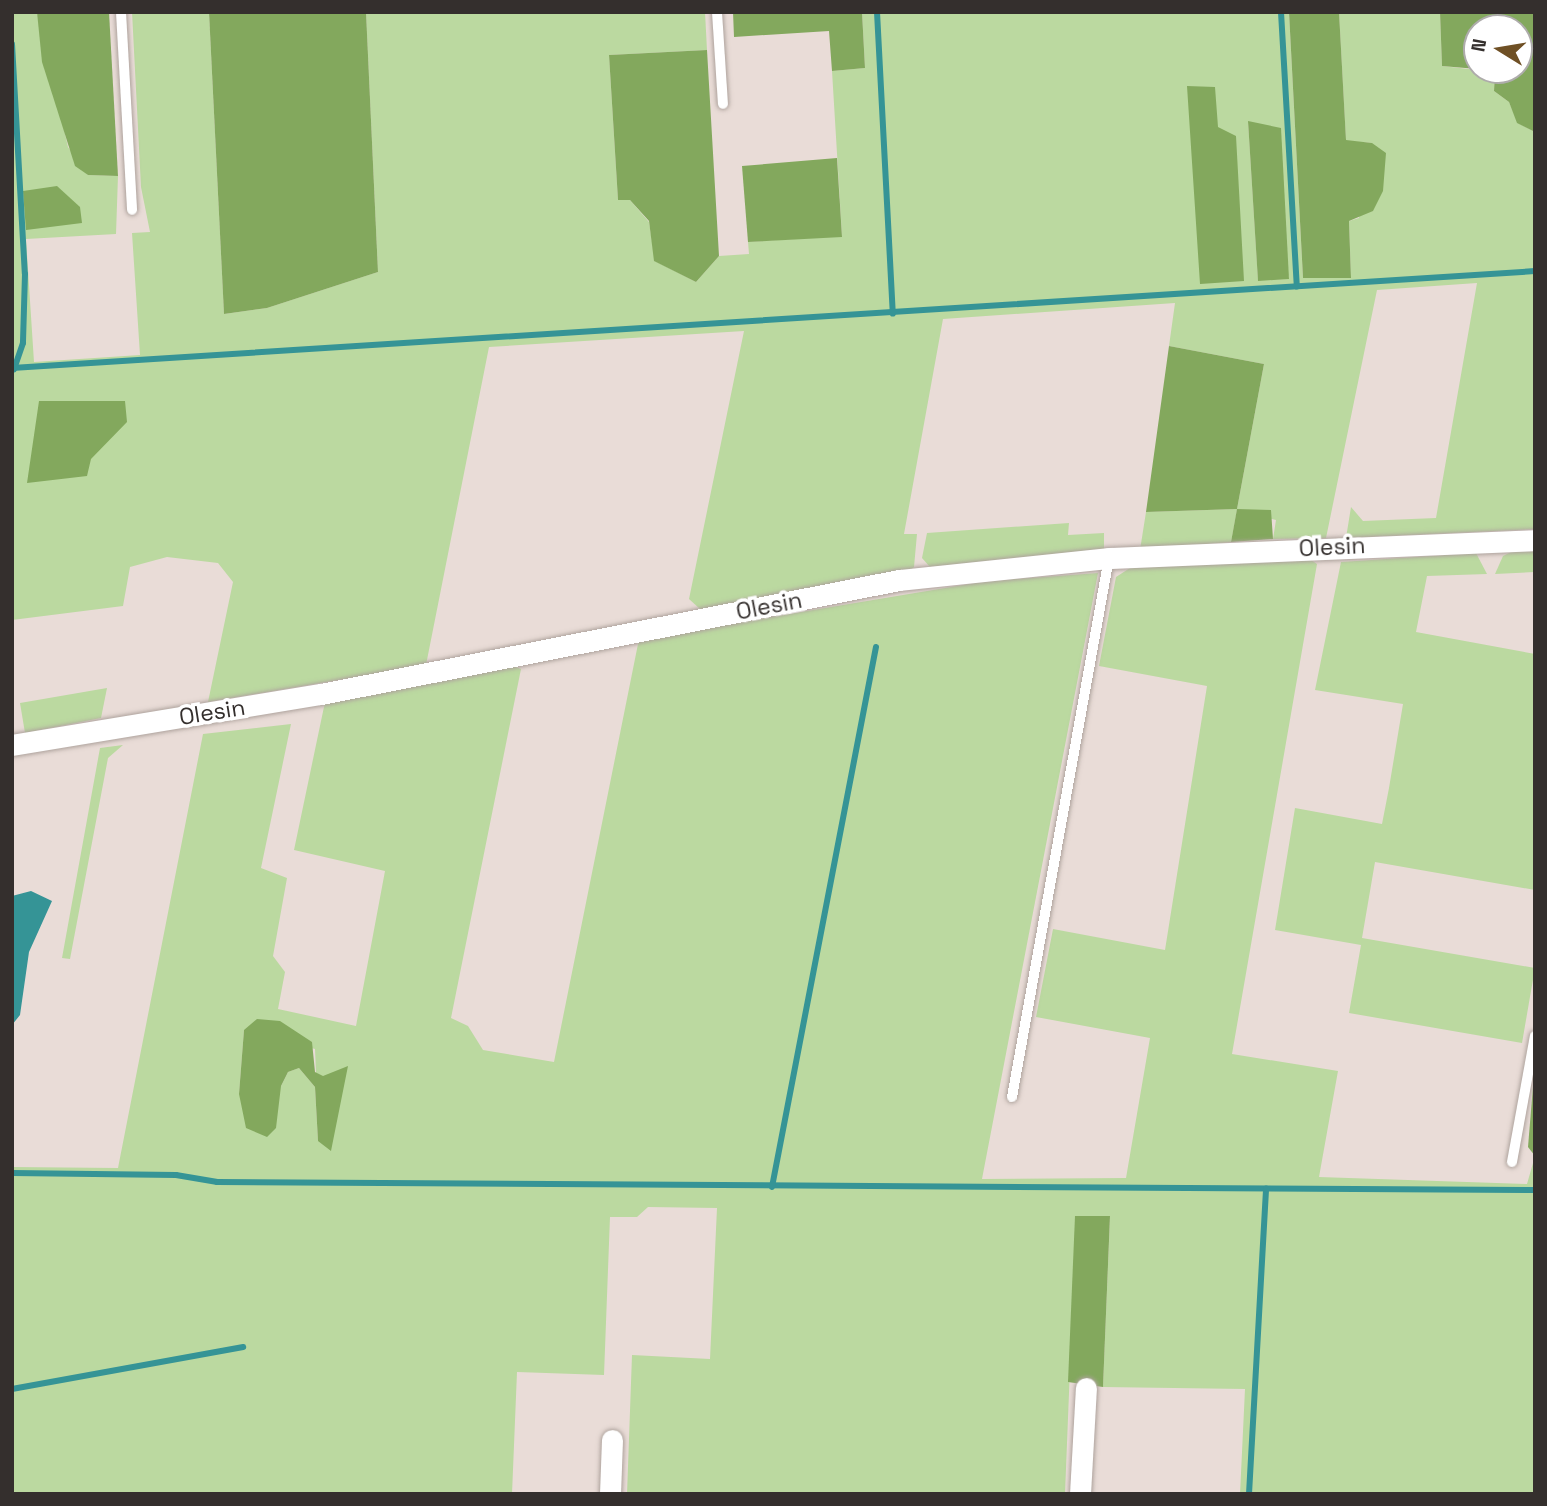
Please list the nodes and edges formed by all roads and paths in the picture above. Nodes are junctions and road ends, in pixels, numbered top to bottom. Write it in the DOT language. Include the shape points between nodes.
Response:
graph roads {
  1 [pos="121,12"];
  2 [pos="717,12"];
  3 [pos="723,104"];
  4 [pos="132,210"];
  5 [pos="1535,540"];
  6 [pos="1109,558"];
  7 [pos="12,745"];
  8 [pos="1535,1036"];
  9 [pos="1012,1097"];
  10 [pos="1512,1162"];
  11 [pos="1086,1388"];
  12 [pos="612,1440"];
  13 [pos="610,1494"];
  14 [pos="1080,1494"];
  1 -- 4 [label="lane"];
  2 -- 3 [label="lane"];
  5 -- 6 [label="street, Olesin"];
  6 -- 7 [label="street, Olesin" via="898,580 321,694"];
  6 -- 9 [label="lane"];
  8 -- 10 [label="lane"];
  11 -- 14 [label="street"];
  12 -- 13 [label="street"];
}
